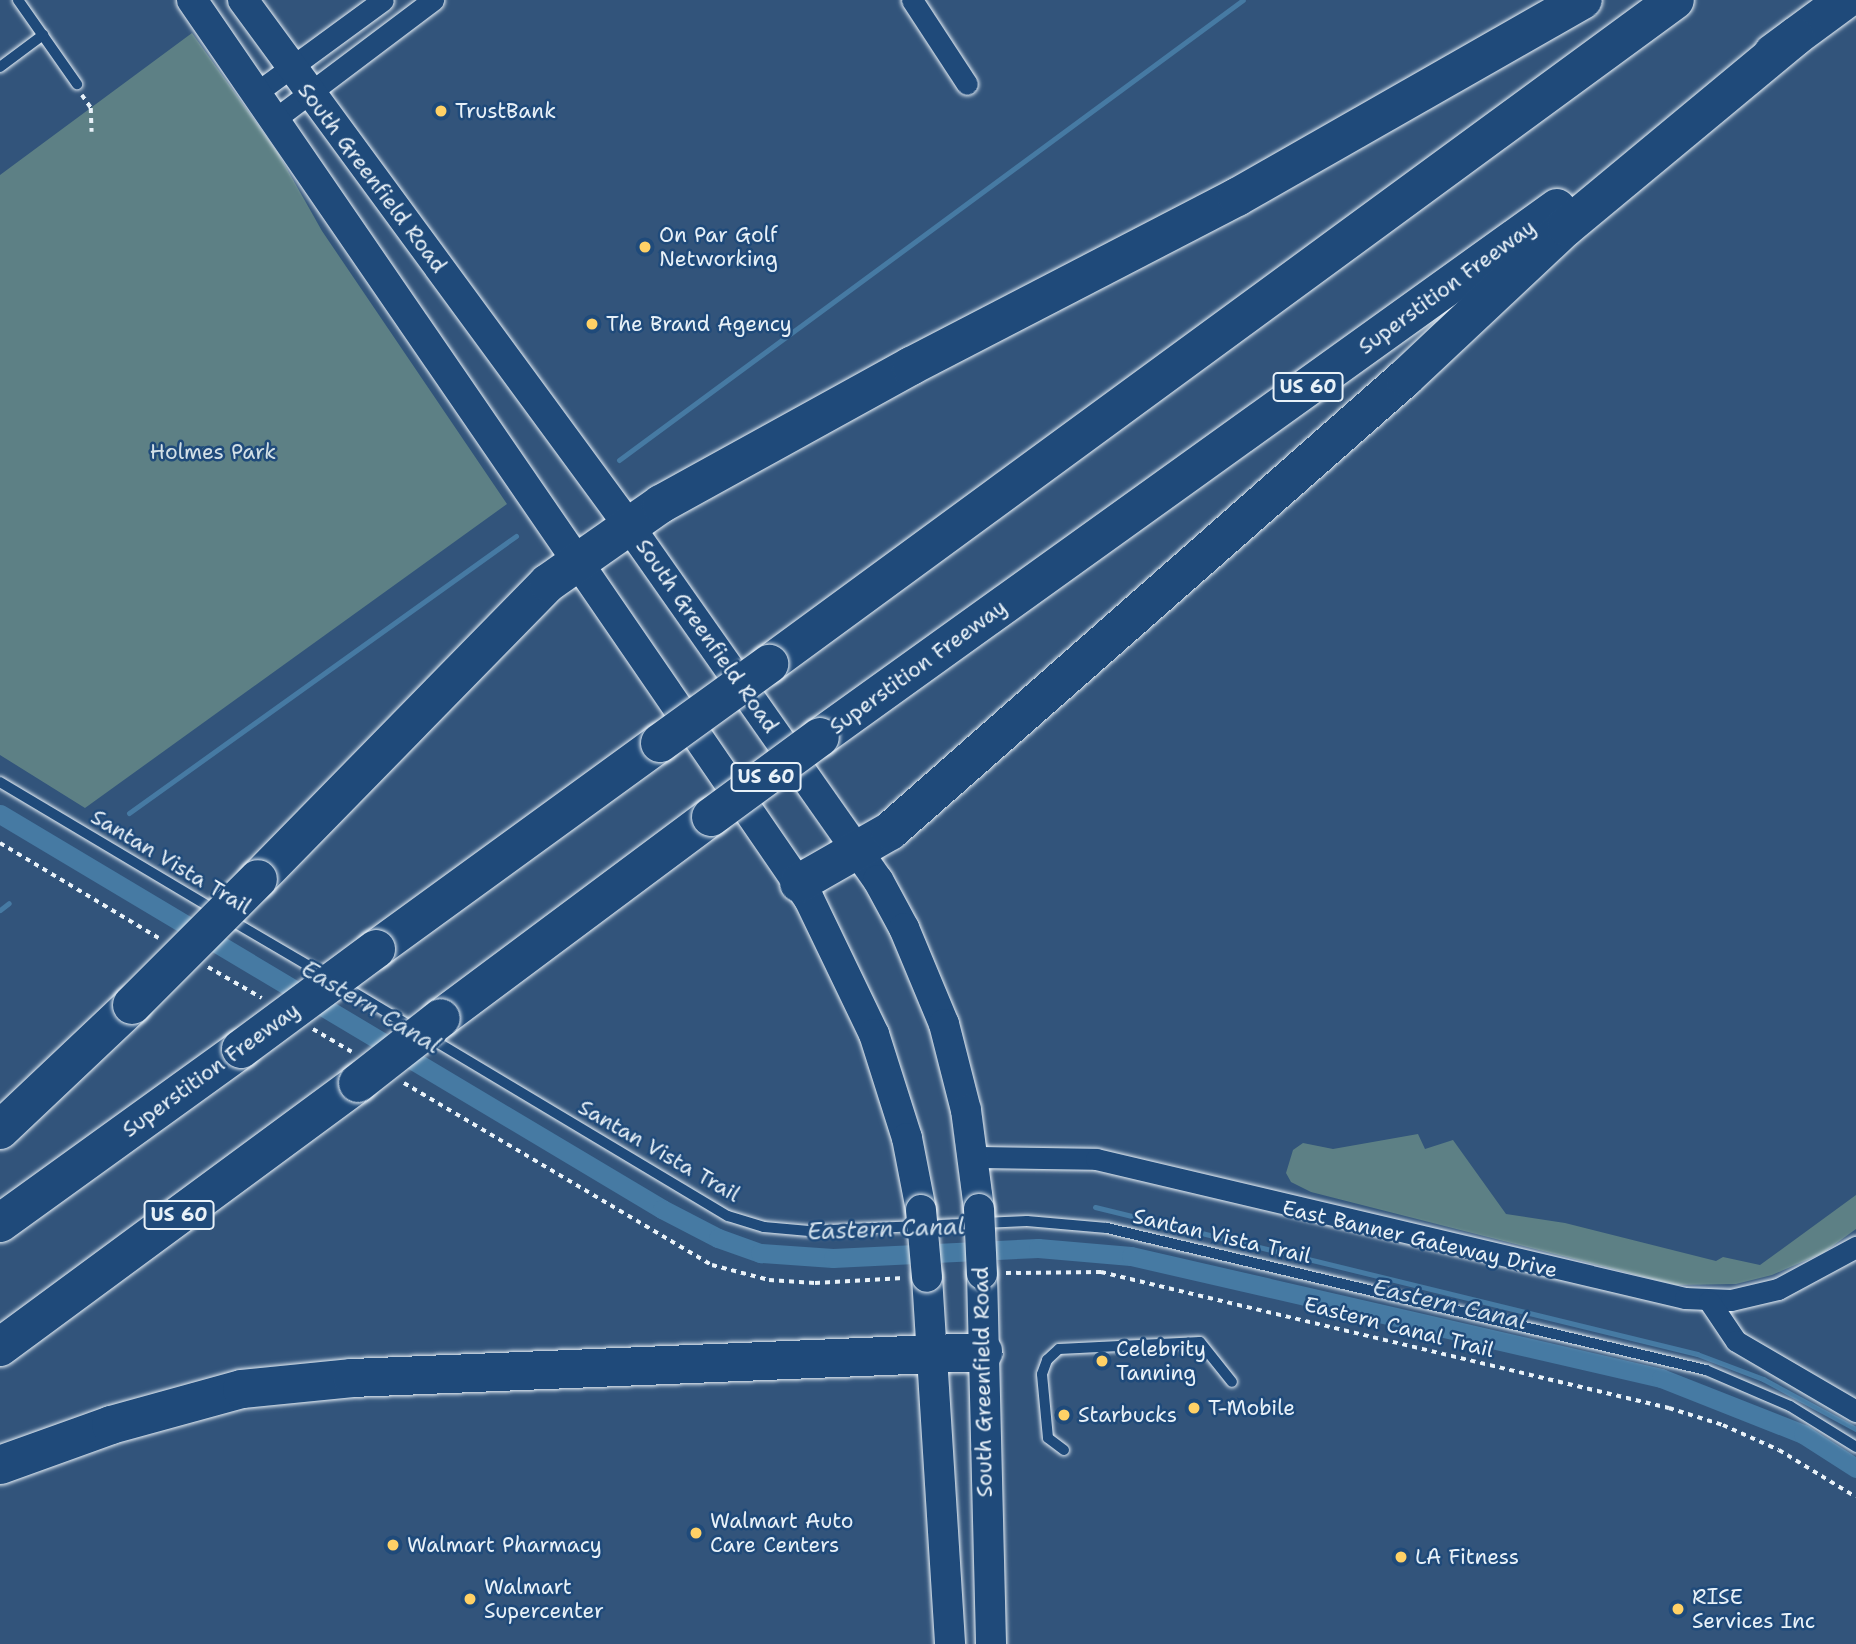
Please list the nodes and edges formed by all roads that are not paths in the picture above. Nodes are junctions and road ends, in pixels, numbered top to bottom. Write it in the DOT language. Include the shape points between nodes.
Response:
graph roads {
  1 [pos="18,0"];
  2 [pos="192,0"];
  3 [pos="243,0"];
  4 [pos="383,0"];
  5 [pos="433,0"];
  6 [pos="912,0"];
  7 [pos="1583,0"];
  8 [pos="1675,0"];
  9 [pos="1845,0"];
  10 [pos="43,35"];
  11 [pos="1795,37"];
  12 [pos="0,66"];
  13 [pos="290,68"];
  14 [pos="77,84"];
  15 [pos="967,84"];
  16 [pos="257,93"];
  17 [pos="309,93"];
  18 [pos="275,119"];
  19 [pos="629,526"];
  20 [pos="577,562"];
  21 [pos="0,782"];
  22 [pos="858,849"];
  23 [pos="799,883"];
  24 [pos="0,1130"];
  25 [pos="974,1157"];
  26 [pos="0,1223"];
  27 [pos="1856,1247"];
  28 [pos="1709,1301"];
  29 [pos="0,1347"];
  30 [pos="983,1352"];
  31 [pos="932,1354"];
  32 [pos="1232,1382"];
  33 [pos="1856,1411"];
  34 [pos="1856,1447"];
  35 [pos="1064,1450"];
  36 [pos="0,1465"];
  37 [pos="951,1639"];
  38 [pos="991,1644"];
  1 -- 10 [label="lane"];
  2 -- 16 [label="main road, South Greenfield Road"];
  3 -- 13 [label="main road, South Greenfield Road"];
  4 -- 13 [label="street"];
  5 -- 17 [label="street"];
  6 -- 15 [label="street"];
  7 -- 19 [label="highway" via="1237,197 911,366"];
  8 -- 26 [label="highway, Superstition Freeway, bridge"];
  9 -- 11 [label="highway, Superstition Freeway / US 60"];
  10 -- 12 [label="lane"];
  10 -- 14 [label="lane"];
  11 -- 22 [label="highway" via="1566,227 1405,378 890,831"];
  11 -- 29 [label="highway, Superstition Freeway / US 60, bridge" via="820,737 441,1018 356,1068"];
  13 -- 16 [label="street"];
  13 -- 17 [label="main road, South Greenfield Road"];
  16 -- 18 [label="main road, South Greenfield Road"];
  17 -- 18 [label="street"];
  17 -- 19 [label="main road, South Greenfield Road"];
  18 -- 20 [label="main road, South Greenfield Road"];
  19 -- 20 [label="highway"];
  19 -- 22 [label="main road, South Greenfield Road"];
  20 -- 23 [label="main road, South Greenfield Road"];
  20 -- 24 [label="highway, bridge" via="548,583 132,1005"];
  21 -- 34 [label="lane, Santan Vista Trail" via="728,1216 764,1227 809,1231 1027,1221 1107,1228 1706,1370 1790,1406"];
  22 -- 23 [label="highway"];
  22 -- 25 [label="main road, South Greenfield Road" via="904,929 944,1024"];
  23 -- 31 [label="main road, South Greenfield Road, bridge" via="836,949 874,1034 907,1138 921,1210 920,1277"];
  25 -- 28 [label="street, East Banner Gateway Drive" via="1096,1159 1636,1290"];
  25 -- 30 [label="main road, South Greenfield Road, bridge"];
  27 -- 28 [label="street, East Banner Gateway Drive" via="1778,1289"];
  28 -- 33 [label="street" via="1736,1341"];
  30 -- 31 [label="highway"];
  30 -- 38 [label="main road, South Greenfield Road"];
  31 -- 36 [label="highway" via="365,1377 242,1389 111,1425"];
  31 -- 37 [label="main road, South Greenfield Road"];
  32 -- 35 [label="lane" via="1200,1342 1059,1349 1046,1360 1042,1374 1048,1438"];
}
